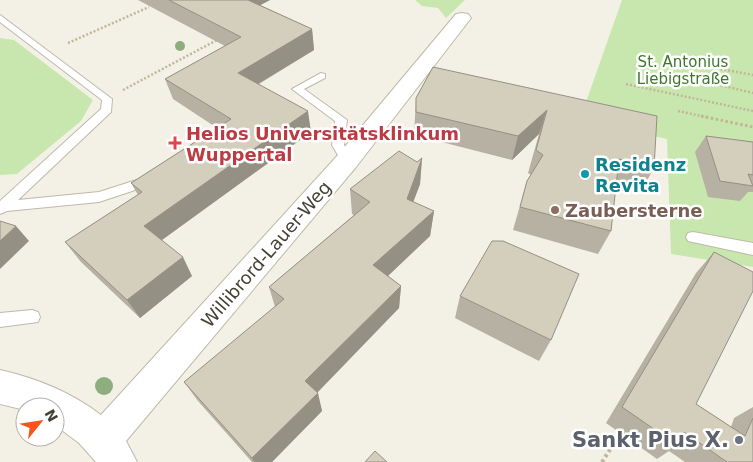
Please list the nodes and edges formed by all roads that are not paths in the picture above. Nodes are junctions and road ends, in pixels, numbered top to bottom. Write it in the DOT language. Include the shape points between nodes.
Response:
graph roads {
  1 [pos="0,18"];
  2 [pos="462,18"];
  3 [pos="321,76"];
  4 [pos="347,161"];
  5 [pos="163,173"];
  6 [pos="1,208"];
  7 [pos="693,237"];
  8 [pos="753,250"];
  9 [pos="32,317"];
  10 [pos="0,320"];
  11 [pos="5,388"];
  12 [pos="111,451"];
  1 -- 6 [label="lane" via="107,98 107,110"];
  2 -- 4 [label="street, Willibrord-Lauer-Weg"];
  3 -- 4 [label="lane" via="298,89 341,120 338,145"];
  4 -- 12 [label="street, Willibrord-Lauer-Weg"];
  5 -- 6 [label="lane" via="152,180 99,197"];
  7 -- 8 [label="lane"];
  9 -- 10 [label="lane"];
  11 -- 12 [label="street" via="70,414"];
}
